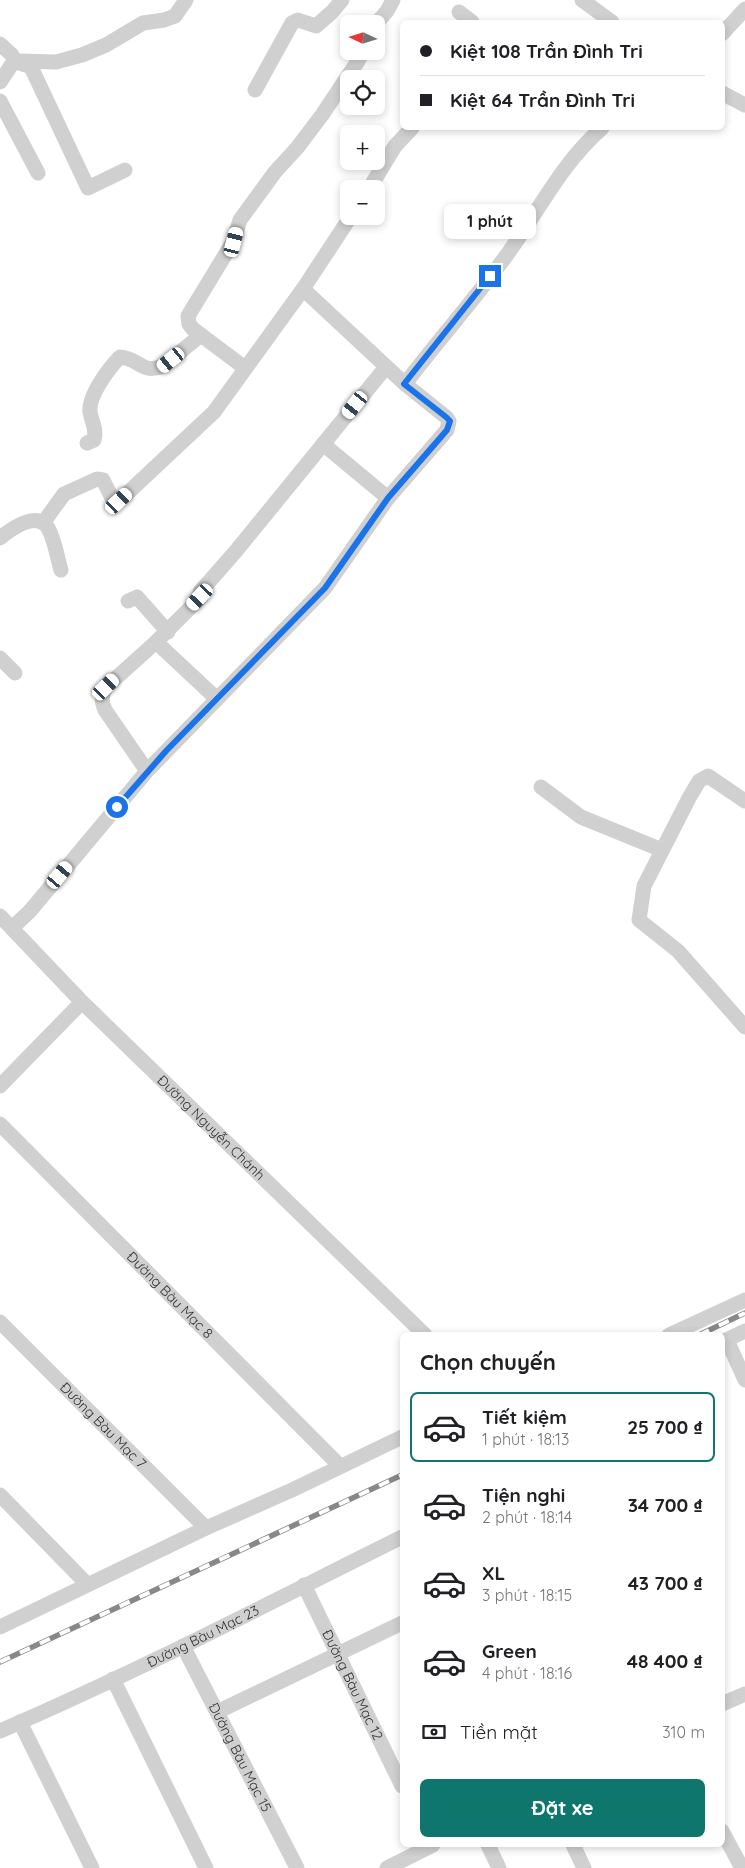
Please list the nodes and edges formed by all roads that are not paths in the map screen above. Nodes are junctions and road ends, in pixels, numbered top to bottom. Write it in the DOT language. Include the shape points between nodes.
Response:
graph roads {
  1 [pos="186,0"];
  2 [pos="342,0"];
  3 [pos="393,0"];
  4 [pos="582,0"];
  5 [pos="745,9"];
  6 [pos="459,12"];
  7 [pos="384,15"];
  8 [pos="469,20"];
  9 [pos="609,20"];
  10 [pos="725,31"];
  11 [pos="0,44"];
  12 [pos="358,60"];
  13 [pos="14,61"];
  14 [pos="0,82"];
  15 [pos="255,90"];
  16 [pos="725,95"];
  17 [pos="0,101"];
  18 [pos="745,105"];
  19 [pos="410,130"];
  20 [pos="593,130"];
  21 [pos="125,170"];
  22 [pos="38,173"];
  23 [pos="374,180"];
  24 [pos="345,225"];
  25 [pos="303,289"];
  26 [pos="201,335"];
  27 [pos="386,367"];
  28 [pos="245,368"];
  29 [pos="404,384"];
  30 [pos="87,443"];
  31 [pos="323,444"];
  32 [pos="388,498"];
  33 [pos="43,523"];
  34 [pos="0,538"];
  35 [pos="61,570"];
  36 [pos="128,601"];
  37 [pos="168,632"];
  38 [pos="156,642"];
  39 [pos="0,658"];
  40 [pos="15,673"];
  41 [pos="217,699"];
  42 [pos="148,771"];
  43 [pos="542,787"];
  44 [pos="745,801"];
  45 [pos="662,850"];
  46 [pos="0,916"];
  47 [pos="12,928"];
  48 [pos="82,1002"];
  49 [pos="745,1027"];
  50 [pos="0,1086"];
  51 [pos="0,1124"];
  52 [pos="745,1300"];
  53 [pos="0,1322"];
  54 [pos="745,1331"];
  55 [pos="422,1332"];
  56 [pos="676,1332"];
  57 [pos="725,1341"];
  58 [pos="725,1343"];
  59 [pos="745,1380"];
  60 [pos="400,1438"];
  61 [pos="340,1466"];
  62 [pos="0,1496"];
  63 [pos="206,1528"];
  64 [pos="400,1538"];
  65 [pos="88,1584"];
  66 [pos="304,1584"];
  67 [pos="400,1624"];
  68 [pos="0,1627"];
  69 [pos="183,1646"];
  70 [pos="338,1654"];
  71 [pos="112,1679"];
  72 [pos="745,1694"];
  73 [pos="725,1703"];
  74 [pos="217,1712"];
  75 [pos="20,1722"];
  76 [pos="0,1731"];
  77 [pos="400,1782"];
  78 [pos="725,1837"];
  79 [pos="428,1847"];
  80 [pos="489,1847"];
  81 [pos="574,1847"];
  82 [pos="92,1868"];
  83 [pos="206,1868"];
  84 [pos="297,1868"];
  85 [pos="387,1868"];
  86 [pos="500,1868"];
  87 [pos="584,1868"];
  88 [pos="742,1868"];
  1 -- 13 [label="street" via="175,16 144,23 106,45 68,60"];
  2 -- 15 [label="street" via="316,26 298,20 292,23"];
  3 -- 7 [label="street"];
  4 -- 9 [label="street"];
  5 -- 10 [label="street"];
  6 -- 8 [label="street"];
  11 -- 13 [label="street" via="12,54"];
  12 -- 26 [label="street" via="322,115 240,220 234,242 188,316 189,324"];
  13 -- 14 [label="street"];
  13 -- 21 [label="street" via="31,67 88,188"];
  16 -- 18 [label="street"];
  17 -- 22 [label="street"];
  19 -- 23 [label="street" via="395,146"];
  20 -- 29 [label="street" via="557,177 511,249"];
  24 -- 25 [label="street"];
  25 -- 27 [label="street"];
  25 -- 28 [label="street"];
  26 -- 28 [label="street"];
  26 -- 30 [label="street" via="156,369 141,367 126,358 120,357 114,362 90,404 96,433 94,440"];
  27 -- 29 [label="street"];
  27 -- 31 [label="street"];
  28 -- 33 [label="street" via="214,412 119,501 113,500 103,480 96,479 64,494"];
  29 -- 32 [label="street" via="450,421 447,430"];
  31 -- 32 [label="street"];
  31 -- 37 [label="street"];
  32 -- 41 [label="street" via="325,588"];
  33 -- 34 [label="street" via="28,522"];
  33 -- 35 [label="street" via="48,529"];
  36 -- 37 [label="street" via="137,597"];
  37 -- 38 [label="street"];
  38 -- 41 [label="street"];
  38 -- 42 [label="street" via="106,687 101,701"];
  39 -- 40 [label="street"];
  41 -- 42 [label="street"];
  42 -- 47 [label="street"];
  43 -- 45 [label="street" via="581,817"];
  44 -- 45 [label="street" via="708,776 699,782 689,798"];
  45 -- 49 [label="street" via="644,886 639,920 678,951"];
  46 -- 47 [label="street, Đường Nguyễn Chánh"];
  47 -- 48 [label="street, Đường Nguyễn Chánh"];
  48 -- 50 [label="street"];
  48 -- 55 [label="street, Đường Nguyễn Chánh"];
  51 -- 61 [label="street, Đường Bàu Mạc 8"];
  52 -- 56 [label="street"];
  53 -- 63 [label="street, Đường Bàu Mạc 7"];
  54 -- 57 [label="street"];
  58 -- 59 [label="street"];
  60 -- 61 [label="street"];
  61 -- 63 [label="street"];
  62 -- 65 [label="street"];
  63 -- 65 [label="street"];
  64 -- 66 [label="street, Đường Bàu Mạc 23"];
  65 -- 68 [label="street"];
  66 -- 69 [label="street, Đường Bàu Mạc 23"];
  66 -- 70 [label="street, Đường Bàu Mạc 12"];
  67 -- 70 [label="street"];
  69 -- 71 [label="street, Đường Bàu Mạc 23"];
  69 -- 74 [label="street, Đường Bàu Mạc 15"];
  70 -- 74 [label="street"];
  70 -- 77 [label="street, Đường Bàu Mạc 12"];
  71 -- 75 [label="street, Đường Bàu Mạc 23"];
  71 -- 83 [label="street"];
  72 -- 73 [label="street"];
  74 -- 84 [label="street, Đường Bàu Mạc 15"];
  75 -- 76 [label="street, Đường Bàu Mạc 23"];
  75 -- 82 [label="street"];
  78 -- 88 [label="street"];
  79 -- 85 [label="street"];
  80 -- 86 [label="street"];
  81 -- 87 [label="street"];
}
